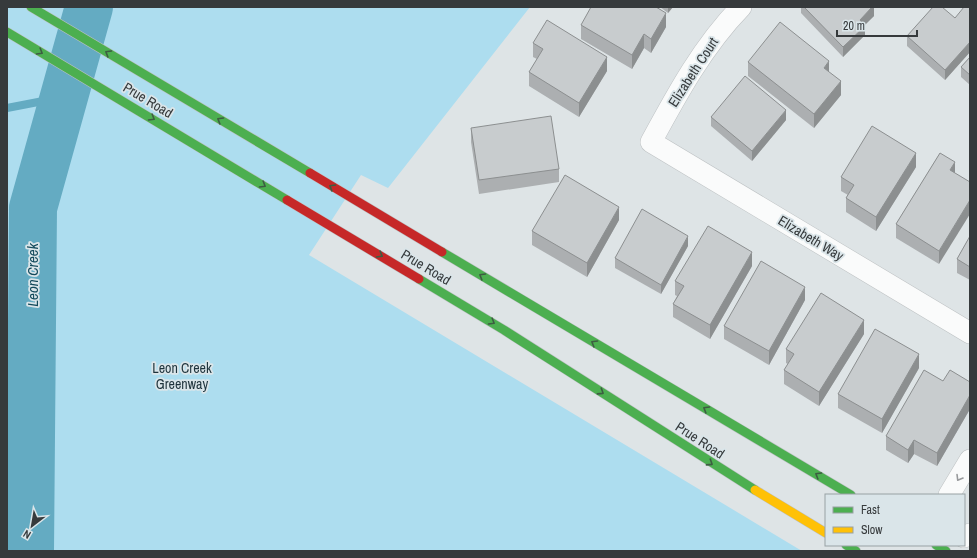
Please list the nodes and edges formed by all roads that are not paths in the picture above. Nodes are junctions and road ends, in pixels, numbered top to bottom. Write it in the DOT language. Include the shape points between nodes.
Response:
graph roads {
  1 [pos="31,7"];
  2 [pos="741,7"];
  3 [pos="7,32"];
  4 [pos="651,142"];
  5 [pos="970,333"];
  6 [pos="970,460"];
  7 [pos="850,494"];
  8 [pos="950,494"];
  9 [pos="825,532"];
  7 -- 1 [label="main road, Prue Road, one-way"];
  2 -- 4 [label="street, Elizabeth Court" via="727,22 684,82"];
  3 -- 9 [label="main road, Prue Road, one-way" via="504,330 717,468"];
  4 -- 5 [label="street, Elizabeth Way"];
  6 -- 8 [label="street, one-way"];
}
